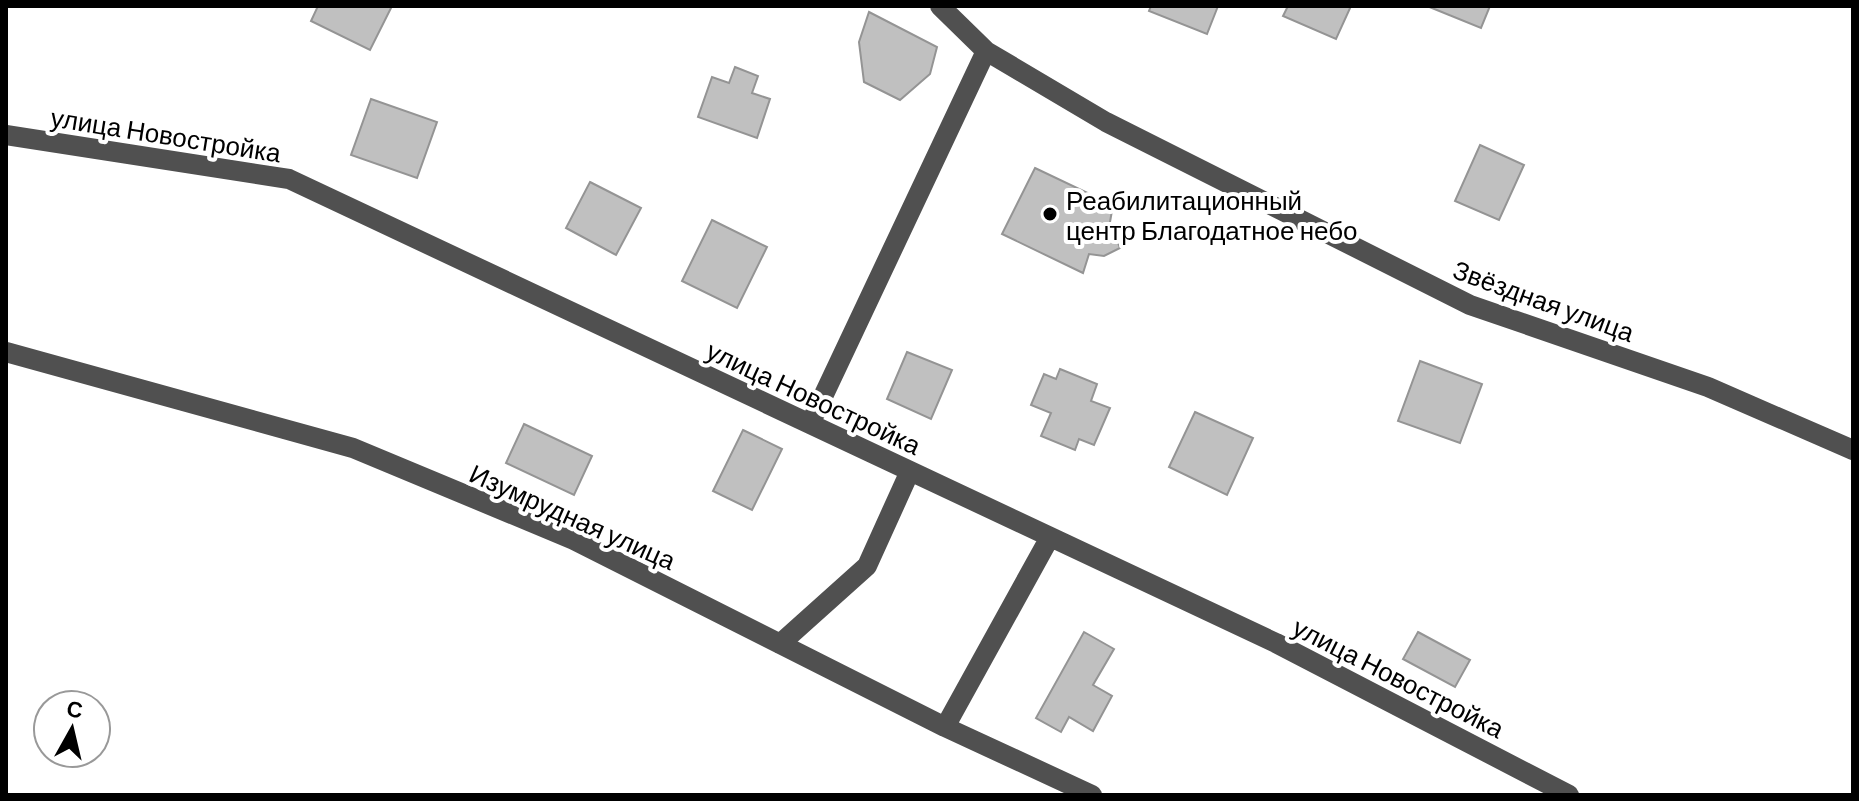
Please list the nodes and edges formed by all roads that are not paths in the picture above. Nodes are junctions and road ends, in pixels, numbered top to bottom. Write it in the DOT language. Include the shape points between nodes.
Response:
graph roads {
  1 [pos="940,6"];
  2 [pos="986,51"];
  3 [pos="6,135"];
  4 [pos="6,352"];
  5 [pos="810,424"];
  6 [pos="1853,450"];
  7 [pos="910,471"];
  8 [pos="1050,537"];
  9 [pos="780,644"];
  10 [pos="945,727"];
  11 [pos="1092,795"];
  12 [pos="1569,795"];
  1 -- 2 [label="street, Звёздная улица"];
  2 -- 5 [label="street"];
  2 -- 6 [label="street, Звёздная улица" via="1106,122 1470,305 1708,387"];
  3 -- 5 [label="street, улица Новостройка" via="289,179"];
  4 -- 9 [label="street, Изумрудная улица" via="353,448 574,540"];
  5 -- 7 [label="street, улица Новостройка"];
  7 -- 8 [label="street, улица Новостройка"];
  7 -- 9 [label="street" via="867,566"];
  8 -- 10 [label="street"];
  8 -- 12 [label="street, улица Новостройка" via="1276,643"];
  9 -- 10 [label="street, Изумрудная улица"];
  10 -- 11 [label="street, Изумрудная улица"];
}
